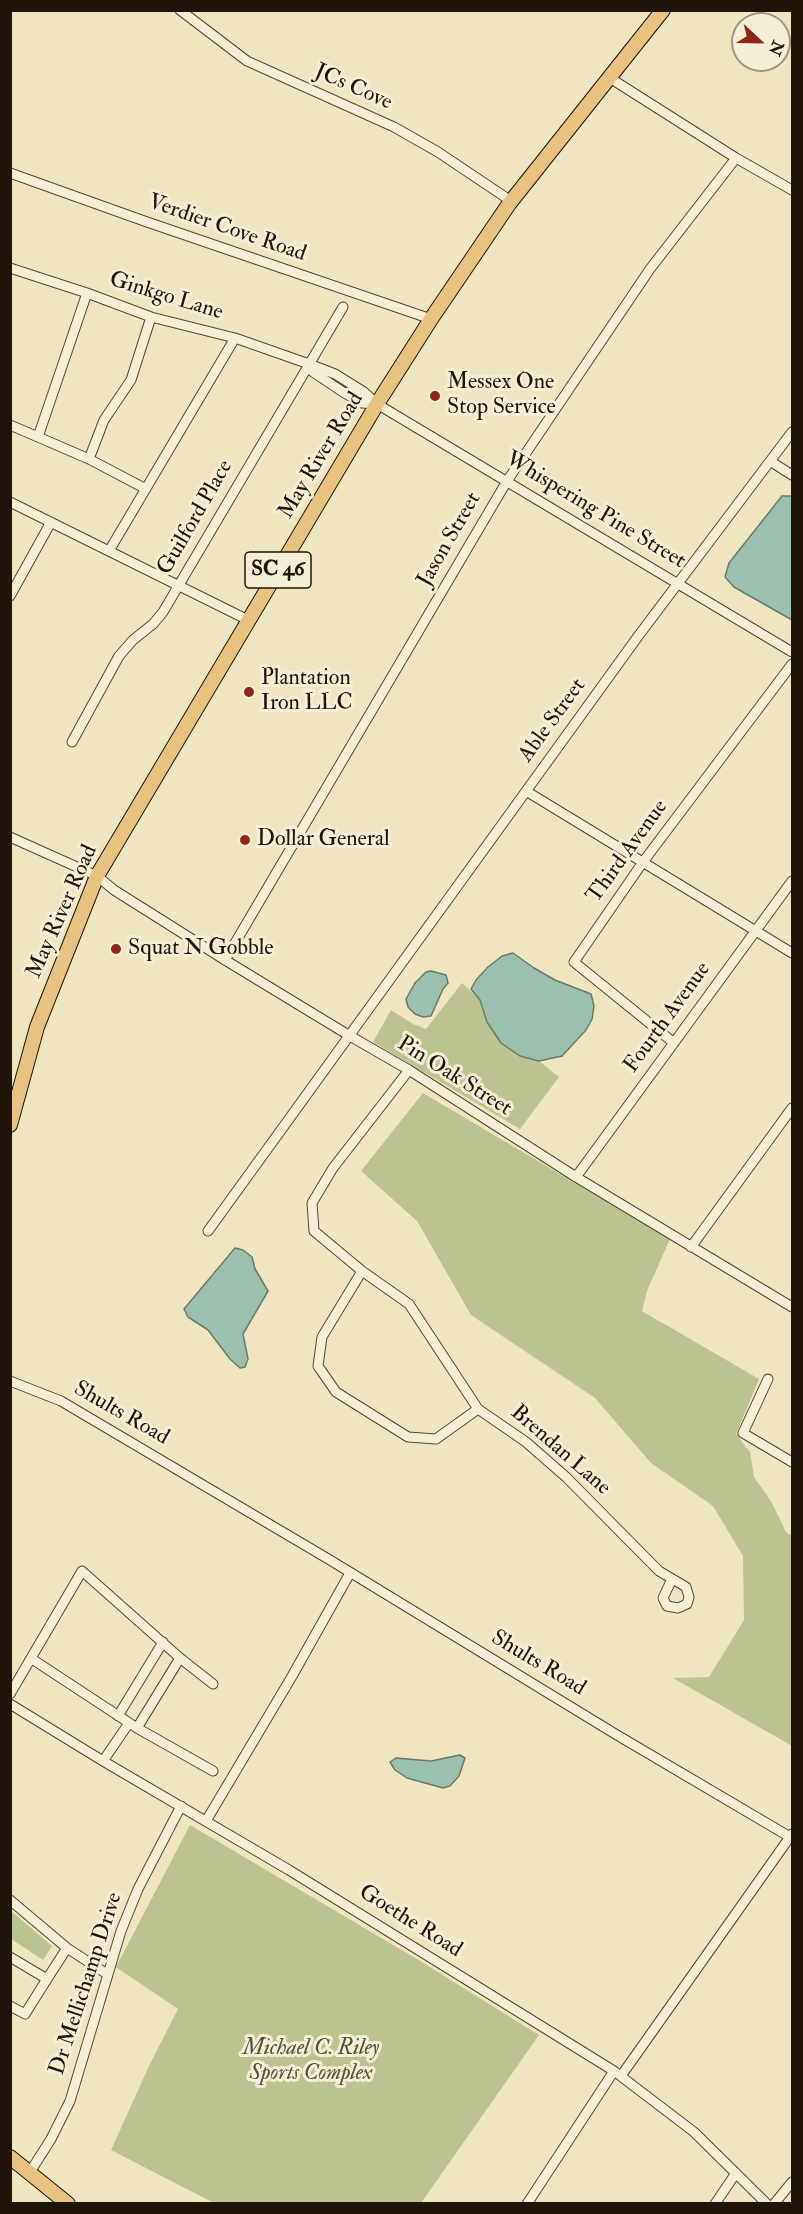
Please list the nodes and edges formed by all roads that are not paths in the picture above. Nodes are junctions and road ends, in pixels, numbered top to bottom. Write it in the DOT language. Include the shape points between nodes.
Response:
graph roads {
  1 [pos="180,10"];
  2 [pos="663,10"];
  3 [pos="610,78"];
  4 [pos="736,158"];
  5 [pos="10,173"];
  6 [pos="792,190"];
  7 [pos="511,201"];
  8 [pos="10,268"];
  9 [pos="87,292"];
  10 [pos="344,307"];
  11 [pos="151,317"];
  12 [pos="431,319"];
  13 [pos="235,338"];
  14 [pos="309,364"];
  15 [pos="377,404"];
  16 [pos="10,425"];
  17 [pos="792,432"];
  18 [pos="38,437"];
  19 [pos="89,459"];
  20 [pos="770,461"];
  21 [pos="792,475"];
  22 [pos="507,481"];
  23 [pos="146,489"];
  24 [pos="10,502"];
  25 [pos="51,522"];
  26 [pos="110,551"];
  27 [pos="678,583"];
  28 [pos="179,585"];
  29 [pos="10,596"];
  30 [pos="248,620"];
  31 [pos="792,652"];
  32 [pos="792,664"];
  33 [pos="72,742"];
  34 [pos="526,791"];
  35 [pos="10,837"];
  36 [pos="643,862"];
  37 [pos="97,876"];
  38 [pos="792,881"];
  39 [pos="756,931"];
  40 [pos="792,953"];
  41 [pos="225,960"];
  42 [pos="350,1036"];
  43 [pos="674,1042"];
  44 [pos="409,1070"];
  45 [pos="792,1108"];
  46 [pos="11,1118"];
  47 [pos="576,1177"];
  48 [pos="208,1231"];
  49 [pos="692,1247"];
  50 [pos="362,1271"];
  51 [pos="792,1307"];
  52 [pos="768,1379"];
  53 [pos="10,1381"];
  54 [pos="478,1409"];
  55 [pos="792,1462"];
  56 [pos="350,1572"];
  57 [pos="672,1579"];
  58 [pos="163,1642"];
  59 [pos="180,1658"];
  60 [pos="32,1659"];
  61 [pos="213,1684"];
  62 [pos="10,1694"];
  63 [pos="10,1704"];
  64 [pos="118,1716"];
  65 [pos="133,1726"];
  66 [pos="103,1761"];
  67 [pos="213,1771"];
  68 [pos="181,1806"];
  69 [pos="206,1821"];
  70 [pos="791,1835"];
  71 [pos="10,1900"];
  72 [pos="67,1948"];
  73 [pos="10,1957"];
  74 [pos="107,1974"];
  75 [pos="46,1978"];
  76 [pos="10,2006"];
  77 [pos="618,2074"];
  78 [pos="10,2157"];
  79 [pos="30,2172"];
  80 [pos="736,2173"];
  81 [pos="792,2182"];
  82 [pos="68,2204"];
  83 [pos="527,2204"];
  84 [pos="715,2204"];
  85 [pos="766,2204"];
  86 [pos="774,2204"];
  1 -- 7 [label="street, JCs Cove" via="247,61 394,127"];
  2 -- 3 [label="main road, May River Road / SC 46"];
  3 -- 4 [label="street"];
  3 -- 7 [label="main road, May River Road / SC 46"];
  4 -- 6 [label="street"];
  4 -- 22 [label="street, Jason Street" via="650,269"];
  5 -- 12 [label="street, Verdier Cove Road"];
  7 -- 12 [label="main road, May River Road / SC 46"];
  8 -- 9 [label="street, Ginkgo Lane"];
  9 -- 11 [label="street, Ginkgo Lane"];
  9 -- 18 [label="street"];
  10 -- 14 [label="street, Guilford Place"];
  11 -- 13 [label="street, Ginkgo Lane"];
  11 -- 19 [label="street" via="131,380 104,420"];
  12 -- 15 [label="main road, May River Road / SC 46"];
  13 -- 14 [label="street, Ginkgo Lane"];
  13 -- 23 [label="street"];
  14 -- 15 [label="street, Ginkgo Lane" via="335,374"];
  14 -- 28 [label="street, Guilford Place"];
  15 -- 22 [label="street, Whispering Pine Street"];
  15 -- 30 [label="main road, May River Road / SC 46"];
  16 -- 18 [label="street"];
  17 -- 20 [label="street, Able Street"];
  18 -- 19 [label="street"];
  19 -- 23 [label="street"];
  20 -- 21 [label="street"];
  20 -- 27 [label="street, Able Street"];
  22 -- 27 [label="street, Whispering Pine Street"];
  22 -- 41 [label="street, Jason Street"];
  23 -- 26 [label="street"];
  24 -- 25 [label="street"];
  25 -- 26 [label="street"];
  25 -- 29 [label="street"];
  26 -- 28 [label="street"];
  27 -- 31 [label="street, Whispering Pine Street"];
  27 -- 34 [label="street, Able Street"];
  28 -- 30 [label="street"];
  28 -- 33 [label="street, Guilford Place" via="153,624 119,656"];
  30 -- 37 [label="main road, May River Road / SC 46"];
  32 -- 36 [label="street, Third Avenue"];
  34 -- 36 [label="street"];
  34 -- 42 [label="street, Able Street"];
  35 -- 37 [label="street, Pin Oak Street"];
  36 -- 39 [label="street"];
  36 -- 43 [label="street, Third Avenue" via="574,962"];
  37 -- 41 [label="street, Pin Oak Street"];
  37 -- 46 [label="main road, May River Road / SC 46" via="36,1027"];
  38 -- 39 [label="street, Fourth Avenue"];
  39 -- 40 [label="street"];
  39 -- 43 [label="street, Fourth Avenue"];
  41 -- 42 [label="street, Pin Oak Street"];
  42 -- 44 [label="street, Pin Oak Street"];
  42 -- 48 [label="street, Able Street"];
  43 -- 47 [label="street, Fourth Avenue"];
  44 -- 47 [label="street, Pin Oak Street"];
  44 -- 50 [label="street, Brendan Lane" via="333,1168 312,1203 314,1231"];
  45 -- 49 [label="street"];
  47 -- 49 [label="street, Pin Oak Street"];
  49 -- 51 [label="street, Pin Oak Street"];
  50 -- 54 [label="street, Brendan Lane" via="409,1304"];
  50 -- 54 [label="street" via="322,1337 318,1366 336,1392 408,1437 436,1439"];
  52 -- 55 [label="street" via="743,1433"];
  53 -- 56 [label="street, Shults Road" via="61,1401"];
  54 -- 57 [label="street, Brendan Lane" via="566,1477 659,1571"];
  56 -- 69 [label="street"];
  56 -- 70 [label="street, Shults Road"];
  58 -- 59 [label="street"];
  58 -- 60 [label="street" via="82,1571"];
  58 -- 64 [label="street"];
  59 -- 61 [label="street"];
  59 -- 65 [label="street"];
  60 -- 62 [label="street"];
  60 -- 64 [label="street"];
  63 -- 66 [label="street, Goethe Road"];
  64 -- 65 [label="street"];
  65 -- 66 [label="street"];
  65 -- 67 [label="street"];
  66 -- 68 [label="street, Goethe Road"];
  68 -- 69 [label="street, Goethe Road"];
  68 -- 74 [label="street, Dr Mellichamp Drive" via="138,1889"];
  69 -- 77 [label="street, Goethe Road"];
  70 -- 77 [label="street, Shults Road"];
  71 -- 72 [label="street"];
  72 -- 74 [label="street"];
  72 -- 75 [label="street"];
  73 -- 75 [label="street"];
  74 -- 79 [label="street, Dr Mellichamp Drive" via="70,2101"];
  75 -- 76 [label="street" via="25,2014"];
  77 -- 80 [label="street, Goethe Road" via="694,2132"];
  77 -- 83 [label="street, Shults Road"];
  78 -- 79 [label="main road"];
  79 -- 82 [label="main road"];
  80 -- 84 [label="street"];
  80 -- 85 [label="street, Goethe Road"];
  81 -- 86 [label="street"];
}
